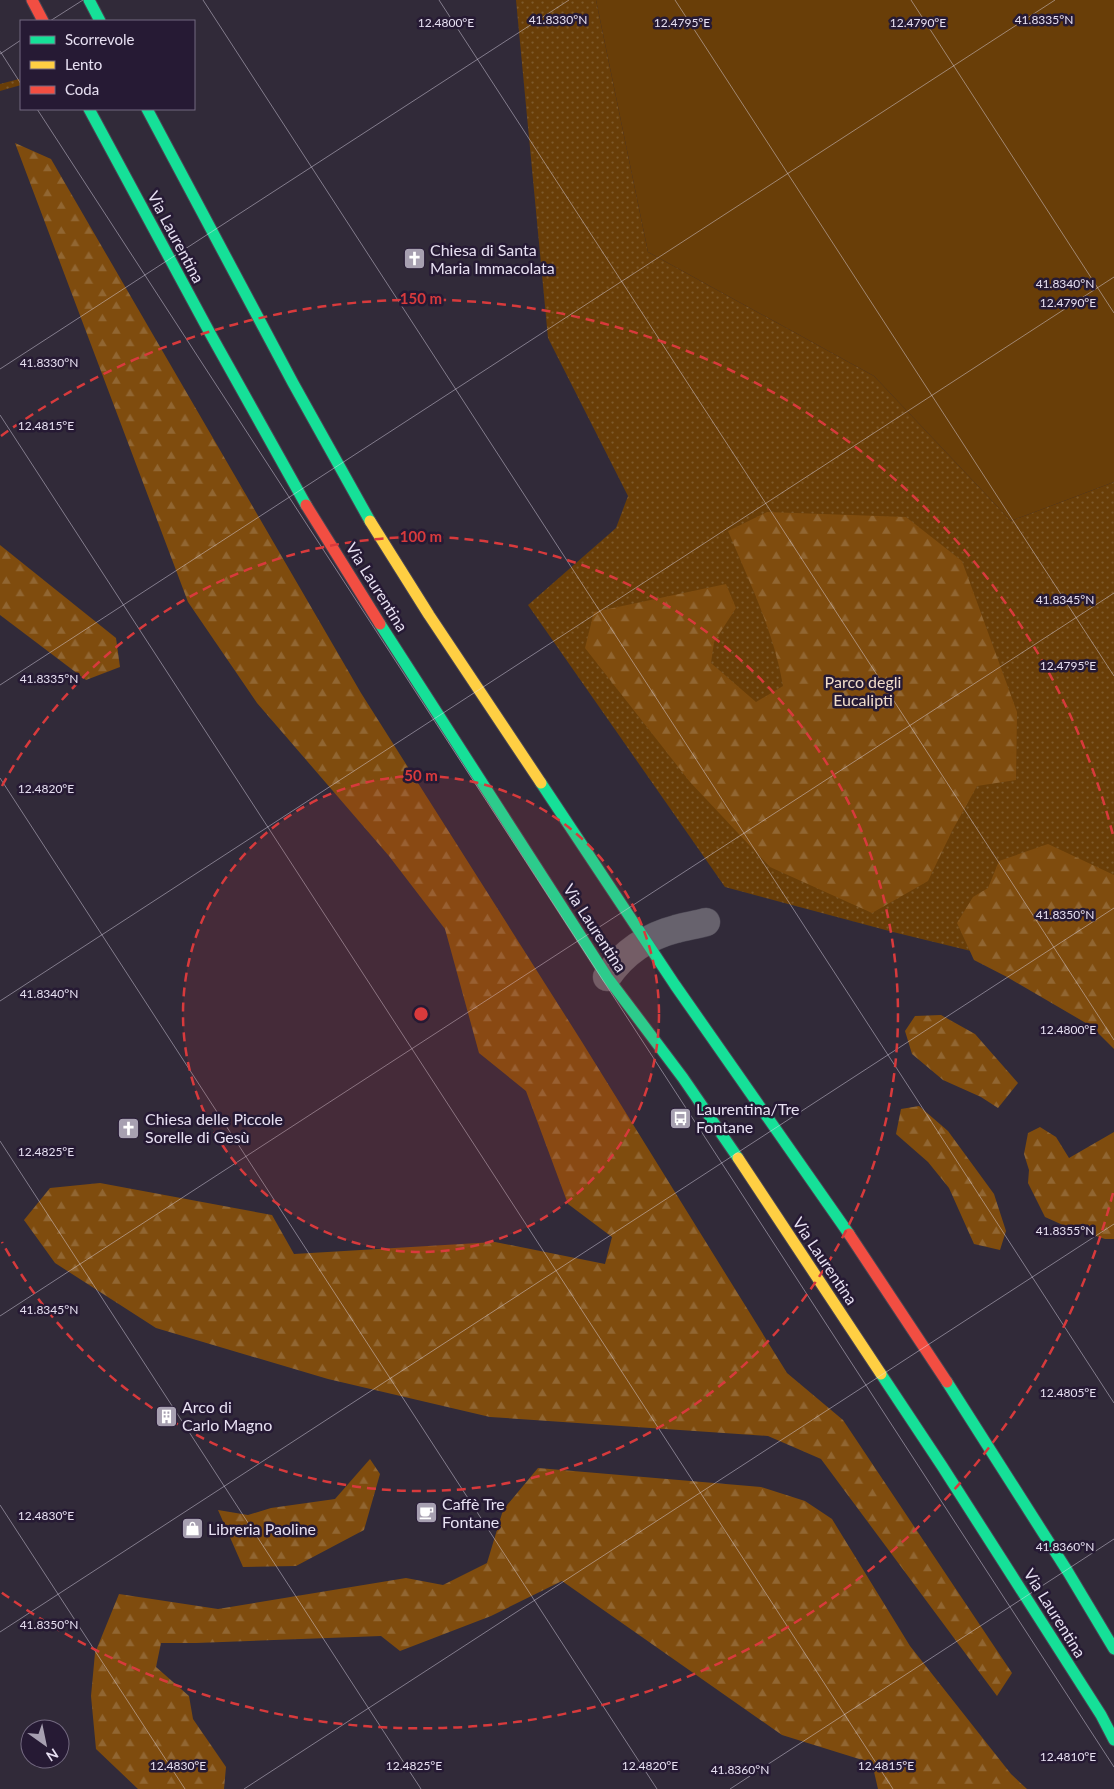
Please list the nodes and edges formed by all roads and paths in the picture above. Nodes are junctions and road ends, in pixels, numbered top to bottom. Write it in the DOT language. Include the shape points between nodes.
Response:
graph roads {
  1 [pos="32,0"];
  2 [pos="89,0"];
  3 [pos="42,20"];
  4 [pos="99,20"];
  5 [pos="91,110"];
  6 [pos="148,110"];
  7 [pos="706,922"];
  8 [pos="646,941"];
  9 [pos="607,977"];
  10 [pos="1114,1649"];
  11 [pos="1114,1740"];
  1 -- 3 [label="main road"];
  2 -- 4 [label="main road"];
  5 -- 9 [label="main road, Via Laurentina" via="300,495"];
  6 -- 8 [label="main road, Via Laurentina" via="360,506"];
  7 -- 8 [label="street" via="677,928"];
  8 -- 9 [label="street" via="622,957"];
  8 -- 10 [label="main road, Via Laurentina" via="823,1195 930,1356 1047,1536"];
  9 -- 11 [label="main road, Via Laurentina" via="694,1092 894,1393 1041,1620"];
}
